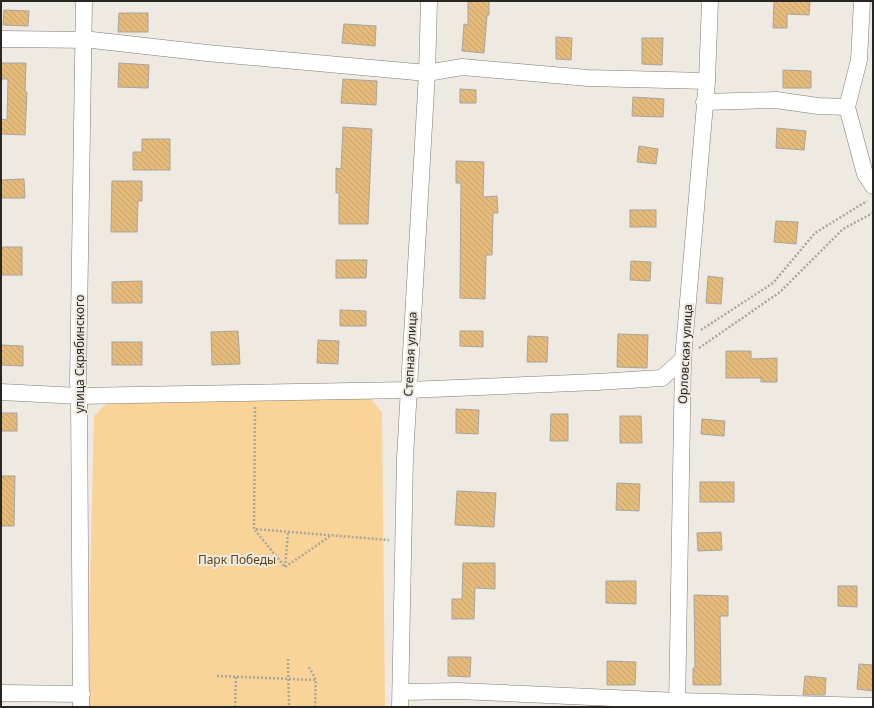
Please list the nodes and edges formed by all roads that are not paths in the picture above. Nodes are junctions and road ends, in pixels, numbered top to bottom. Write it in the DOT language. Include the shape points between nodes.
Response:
graph roads {
  1 [pos="84,1"];
  2 [pos="429,1"];
  3 [pos="710,1"];
  4 [pos="862,1"];
  5 [pos="1,39"];
  6 [pos="84,40"];
  7 [pos="427,73"];
  8 [pos="707,81"];
  9 [pos="704,102"];
  10 [pos="847,107"];
  11 [pos="873,186"];
  12 [pos="683,359"];
  13 [pos="408,390"];
  14 [pos="1,392"];
  15 [pos="79,396"];
  16 [pos="1,693"];
  17 [pos="81,700"];
  18 [pos="401,700"];
  19 [pos="678,704"];
  20 [pos="873,706"];
  1 -- 6 [label="street, улица Скрябинского"];
  2 -- 7 [label="street, Степная улица"];
  3 -- 8 [label="street, Орловская улица"];
  4 -- 10 [label="street" via="859,60"];
  5 -- 6 [label="street"];
  6 -- 7 [label="street"];
  6 -- 15 [label="street, улица Скрябинского"];
  7 -- 8 [label="street" via="462,67 588,78"];
  7 -- 13 [label="street, Степная улица"];
  8 -- 9 [label="street, Орловская улица"];
  9 -- 10 [label="street" via="776,100"];
  9 -- 12 [label="street, Орловская улица"];
  10 -- 11 [label="street" via="865,174"];
  12 -- 13 [label="street" via="662,378"];
  12 -- 19 [label="street, Орловская улица"];
  13 -- 15 [label="street"];
  13 -- 18 [label="street, Степная улица"];
  14 -- 15 [label="street"];
  15 -- 17 [label="street, улица Скрябинского"];
  16 -- 17 [label="street"];
  18 -- 19 [label="street" via="458,691"];
  19 -- 20 [label="street"];
}
